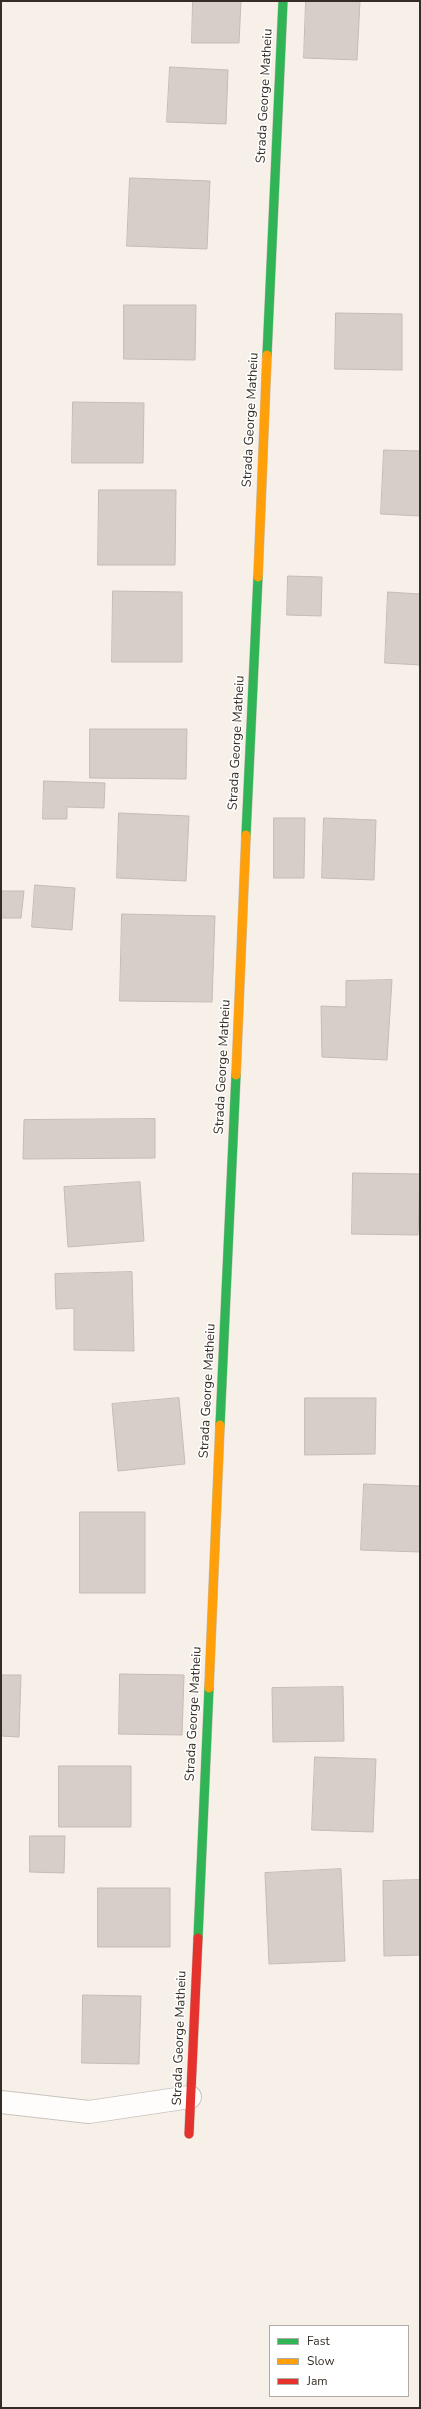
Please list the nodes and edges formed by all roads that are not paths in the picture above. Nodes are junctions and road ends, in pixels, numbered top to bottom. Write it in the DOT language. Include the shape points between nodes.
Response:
graph roads {
  1 [pos="283,1"];
  2 [pos="190,2097"];
  3 [pos="1,2102"];
  4 [pos="189,2134"];
  1 -- 2 [label="street, Strada George Matheiu"];
  2 -- 3 [label="street" via="90,2112"];
  2 -- 4 [label="street, Strada George Matheiu"];
}
